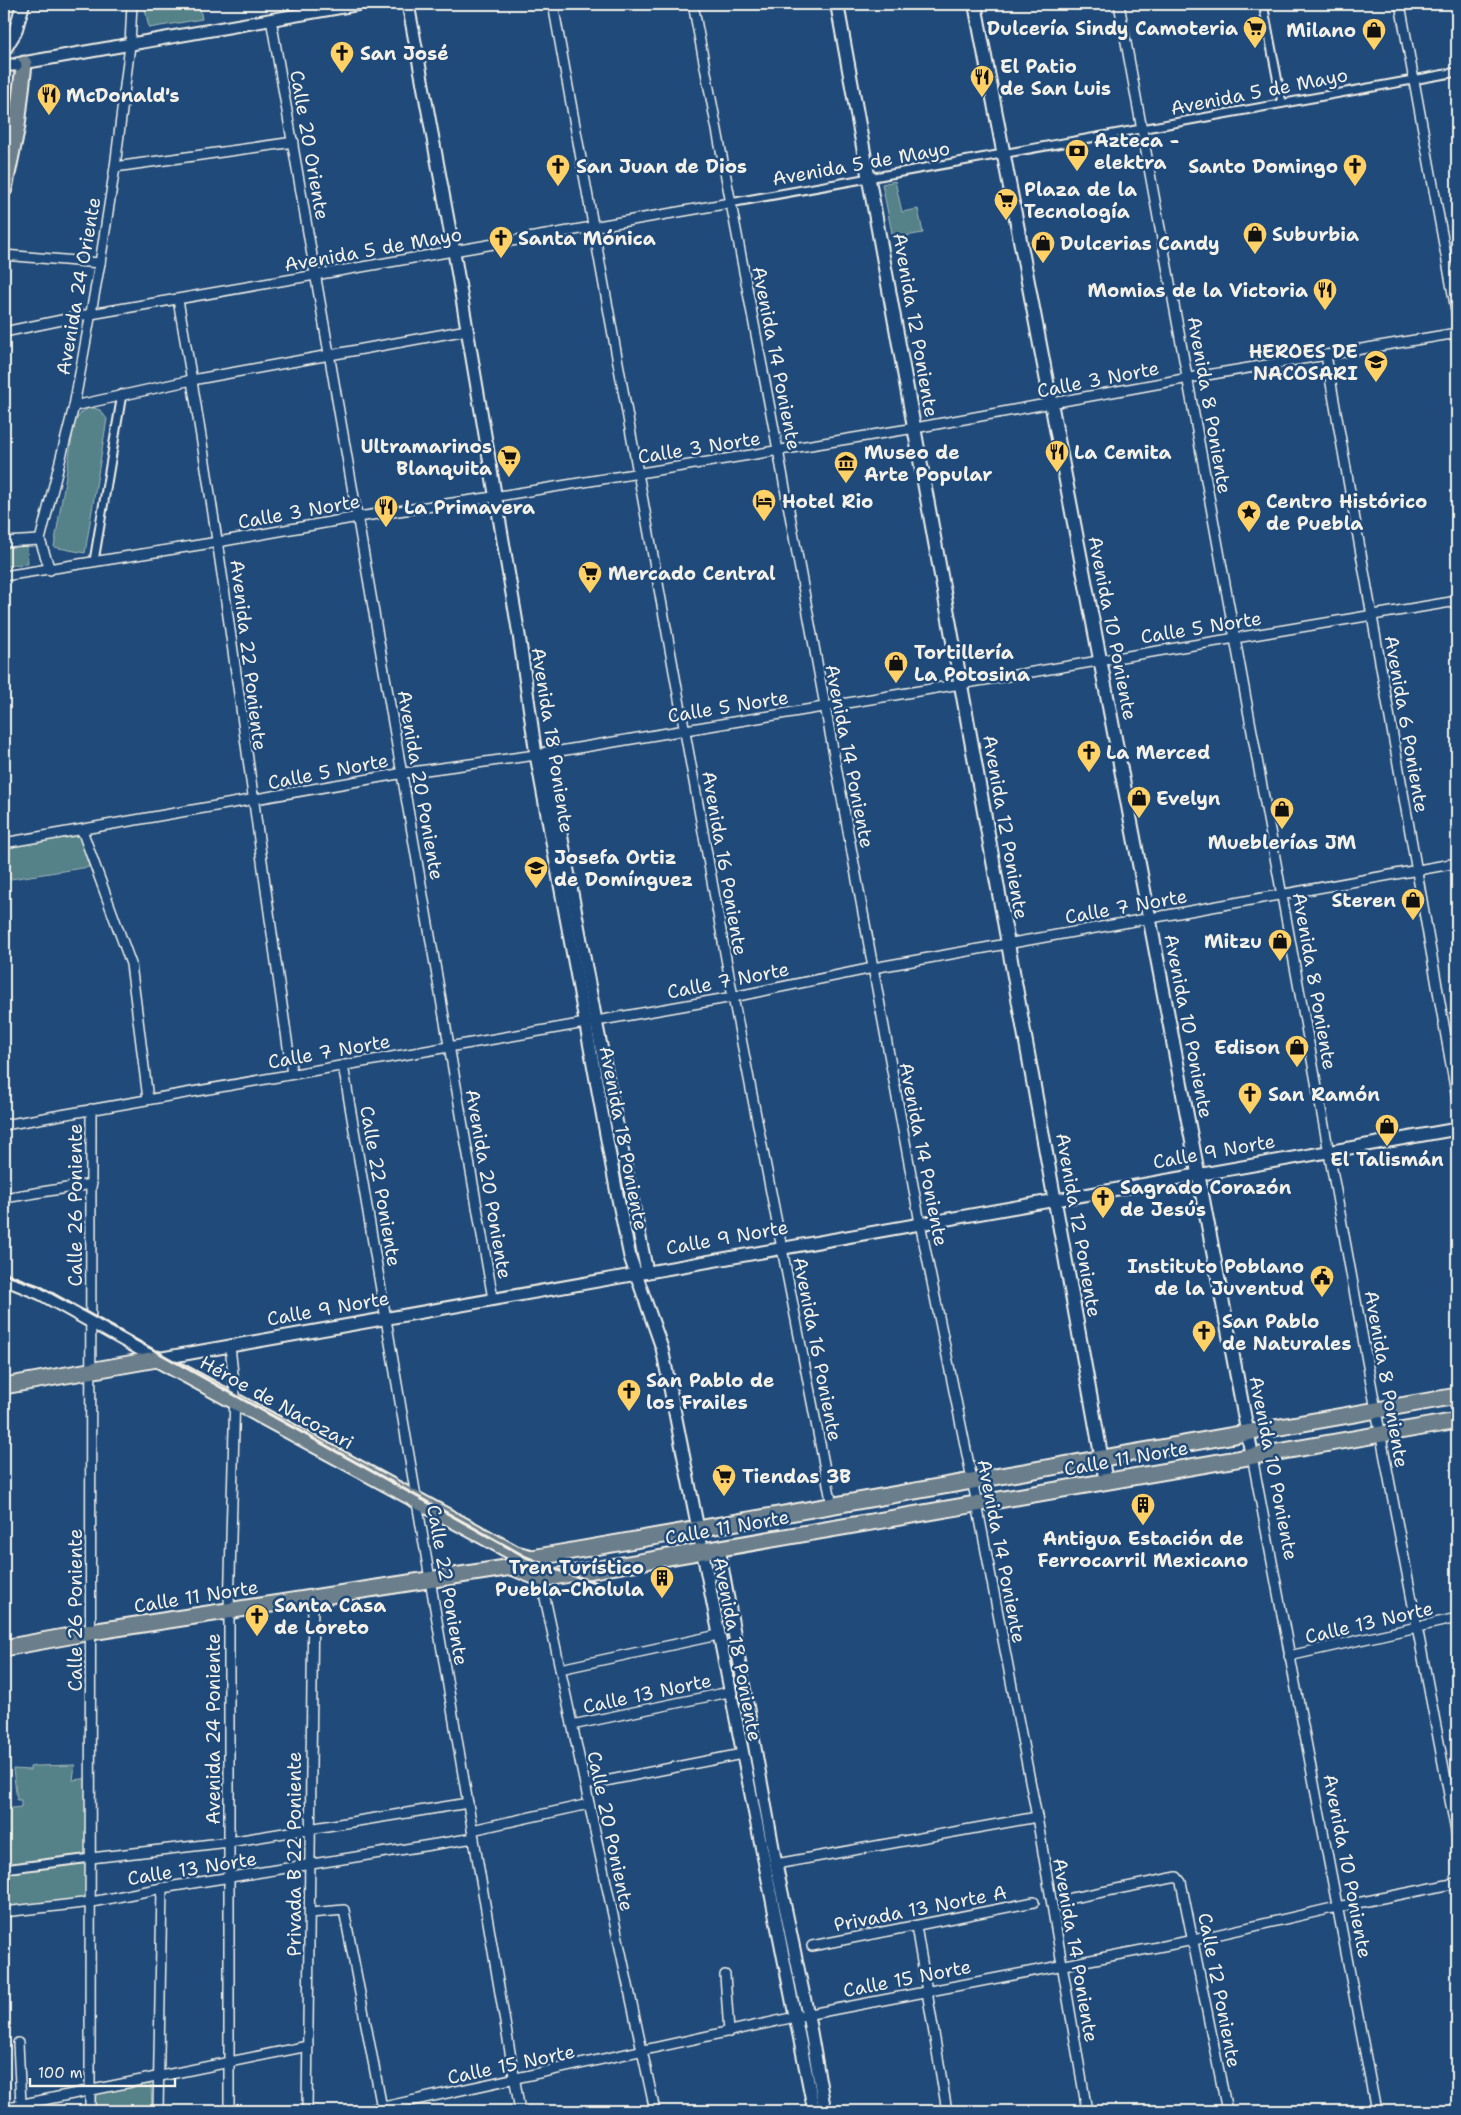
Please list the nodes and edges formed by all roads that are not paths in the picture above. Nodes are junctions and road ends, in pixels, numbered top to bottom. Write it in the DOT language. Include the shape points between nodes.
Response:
graph roads {
  1 [pos="23,4"];
  2 [pos="132,4"];
  3 [pos="360,4"];
  4 [pos="408,4"];
  5 [pos="553,4"];
  6 [pos="692,4"];
  7 [pos="837,4"];
  8 [pos="975,4"];
  9 [pos="1119,4"];
  10 [pos="1262,4"];
  11 [pos="1400,4"];
  12 [pos="337,6"];
  13 [pos="271,19"];
  14 [pos="130,45"];
  15 [pos="4,50"];
  16 [pos="20,64"];
  17 [pos="4,66"];
  18 [pos="1457,72"];
  19 [pos="1414,79"];
  20 [pos="1282,103"];
  21 [pos="1144,130"];
  22 [pos="294,142"];
  23 [pos="1004,154"];
  24 [pos="115,167"];
  25 [pos="870,178"];
  26 [pos="4,189"];
  27 [pos="730,203"];
  28 [pos="593,225"];
  29 [pos="454,252"];
  30 [pos="4,255"];
  31 [pos="100,263"];
  32 [pos="316,276"];
  33 [pos="178,300"];
  34 [pos="91,314"];
  35 [pos="1457,316"];
  36 [pos="467,330"];
  37 [pos="4,332"];
  38 [pos="1457,333"];
  39 [pos="1326,355"];
  40 [pos="330,356"];
  41 [pos="1189,378"];
  42 [pos="192,380"];
  43 [pos="122,394"];
  44 [pos="1053,404"];
  45 [pos="74,406"];
  46 [pos="915,428"];
  47 [pos="778,450"];
  48 [pos="639,474"];
  49 [pos="495,497"];
  50 [pos="358,517"];
  51 [pos="40,540"];
  52 [pos="4,542"];
  53 [pos="218,542"];
  54 [pos="94,561"];
  55 [pos="50,570"];
  56 [pos="4,576"];
  57 [pos="1457,601"];
  58 [pos="1371,616"];
  59 [pos="1235,638"];
  60 [pos="1100,661"];
  61 [pos="961,684"];
  62 [pos="824,707"];
  63 [pos="684,730"];
  64 [pos="541,754"];
  65 [pos="404,773"];
  66 [pos="252,802"];
  67 [pos="82,830"];
  68 [pos="4,844"];
  69 [pos="1457,863"];
  70 [pos="1417,870"];
  71 [pos="1282,894"];
  72 [pos="1150,918"];
  73 [pos="1009,943"];
  74 [pos="873,968"];
  75 [pos="733,997"];
  76 [pos="590,1022"];
  77 [pos="448,1047"];
  78 [pos="343,1065"];
  79 [pos="292,1074"];
  80 [pos="148,1099"];
  81 [pos="1457,1099"];
  82 [pos="613,1103"];
  83 [pos="600,1106"];
  84 [pos="92,1109"];
  85 [pos="4,1124"];
  86 [pos="1457,1129"];
  87 [pos="1329,1152"];
  88 [pos="623,1154"];
  89 [pos="610,1156"];
  90 [pos="1198,1174"];
  91 [pos="92,1184"];
  92 [pos="631,1192"];
  93 [pos="617,1194"];
  94 [pos="4,1198"];
  95 [pos="1055,1199"];
  96 [pos="920,1223"];
  97 [pos="638,1227"];
  98 [pos="624,1229"];
  99 [pos="782,1247"];
  100 [pos="642,1273"];
  101 [pos="4,1279"];
  102 [pos="493,1299"];
  103 [pos="387,1318"];
  104 [pos="92,1320"];
  105 [pos="230,1346"];
  106 [pos="157,1359"];
  107 [pos="93,1371"];
  108 [pos="4,1386"];
  109 [pos="1457,1396"];
  110 [pos="234,1402"];
  111 [pos="1376,1410"];
  112 [pos="1457,1421"];
  113 [pos="1248,1432"];
  114 [pos="1380,1434"];
  115 [pos="1252,1456"];
  116 [pos="1102,1458"];
  117 [pos="972,1481"];
  118 [pos="1106,1482"];
  119 [pos="418,1501"];
  120 [pos="977,1504"];
  121 [pos="832,1505"];
  122 [pos="697,1529"];
  123 [pos="719,1549"];
  124 [pos="701,1552"];
  125 [pos="532,1558"];
  126 [pos="431,1578"];
  127 [pos="540,1579"];
  128 [pos="313,1598"];
  129 [pos="229,1611"];
  130 [pos="1457,1618"];
  131 [pos="1417,1628"];
  132 [pos="91,1632"];
  133 [pos="718,1635"];
  134 [pos="4,1648"];
  135 [pos="1288,1656"];
  136 [pos="560,1670"];
  137 [pos="729,1692"];
  138 [pos="572,1725"];
  139 [pos="742,1754"];
  140 [pos="585,1785"];
  141 [pos="468,1803"];
  142 [pos="589,1804"];
  143 [pos="1037,1817"];
  144 [pos="309,1828"];
  145 [pos="473,1834"];
  146 [pos="1457,1837"];
  147 [pos="229,1842"];
  148 [pos="91,1858"];
  149 [pos="776,1864"];
  150 [pos="310,1865"];
  151 [pos="4,1869"];
  152 [pos="229,1878"];
  153 [pos="1457,1883"];
  154 [pos="162,1888"];
  155 [pos="1072,1898"];
  156 [pos="92,1902"];
  157 [pos="1034,1902"];
  158 [pos="1337,1907"];
  159 [pos="4,1912"];
  160 [pos="310,1913"];
  161 [pos="916,1926"];
  162 [pos="1194,1940"];
  163 [pos="812,1946"];
  164 [pos="1062,1964"];
  165 [pos="725,1975"];
  166 [pos="927,1991"];
  167 [pos="808,2014"];
  168 [pos="795,2017"];
  169 [pos="729,2032"];
  170 [pos="18,2043"];
  171 [pos="308,2046"];
  172 [pos="643,2052"];
  173 [pos="229,2062"];
  174 [pos="158,2077"];
  175 [pos="516,2079"];
  176 [pos="90,2092"];
  177 [pos="21,2104"];
  178 [pos="4,2108"];
  179 [pos="382,2108"];
  180 [pos="90,2111"];
  181 [pos="158,2111"];
  182 [pos="229,2111"];
  183 [pos="307,2111"];
  184 [pos="366,2111"];
  185 [pos="520,2111"];
  186 [pos="655,2111"];
  187 [pos="814,2111"];
  188 [pos="826,2111"];
  189 [pos="947,2111"];
  190 [pos="1087,2111"];
  191 [pos="1227,2111"];
  192 [pos="1376,2111"];
  1 -- 15 [label="main road, bridge" via="15,32"];
  2 -- 14 [label="street, Avenida 24 Oriente"];
  3 -- 12 [label="street"];
  4 -- 29 [label="street, Avenida 18 Poniente"];
  5 -- 28 [label="street, Avenida 16 Poniente"];
  6 -- 27 [label="street, Avenida 14 Poniente"];
  7 -- 25 [label="main road, Avenida 12 Poniente"];
  8 -- 23 [label="main road, Avenida 10 Poniente"];
  9 -- 21 [label="street, Avenida 8 Poniente"];
  10 -- 20 [label="street"];
  11 -- 19 [label="street"];
  12 -- 13 [label="street"];
  13 -- 14 [label="street"];
  13 -- 22 [label="street, Calle 20 Oriente"];
  14 -- 16 [label="street"];
  14 -- 24 [label="street, Avenida 24 Oriente"];
  16 -- 17 [label="street, bridge"];
  16 -- 26 [label="main road" via="17,126"];
  18 -- 19 [label="street, Avenida 5 de Mayo"];
  19 -- 20 [label="street, Avenida 5 de Mayo"];
  19 -- 35 [label="street"];
  20 -- 21 [label="street, Avenida 5 de Mayo"];
  21 -- 23 [label="street, Avenida 5 de Mayo"];
  21 -- 41 [label="street, Avenida 8 Poniente"];
  22 -- 24 [label="street"];
  22 -- 32 [label="street, Calle 20 Oriente"];
  23 -- 25 [label="street, Avenida 5 de Mayo"];
  23 -- 44 [label="main road, Avenida 10 Poniente"];
  24 -- 31 [label="street, Avenida 24 Oriente"];
  25 -- 27 [label="street, Avenida 5 de Mayo"];
  25 -- 46 [label="main road, Avenida 12 Poniente"];
  27 -- 28 [label="street, Avenida 5 de Mayo"];
  27 -- 47 [label="street, Avenida 14 Poniente"];
  28 -- 29 [label="street, Avenida 5 de Mayo"];
  28 -- 48 [label="street, Avenida 16 Poniente"];
  29 -- 32 [label="street, Avenida 5 de Mayo"];
  29 -- 36 [label="street, Avenida 18 Poniente"];
  30 -- 31 [label="street"];
  31 -- 34 [label="street, Avenida 24 Oriente"];
  32 -- 33 [label="street, Avenida 5 de Mayo"];
  32 -- 40 [label="street, Avenida 20 Poniente"];
  33 -- 34 [label="street, Avenida 5 de Mayo"];
  33 -- 42 [label="street, Avenida 22 Poniente"];
  34 -- 37 [label="street, Avenida 5 de Mayo"];
  34 -- 45 [label="street, Avenida 24 Oriente"];
  36 -- 40 [label="street"];
  36 -- 49 [label="street, Avenida 18 Poniente"];
  38 -- 39 [label="street, Calle 3 Norte"];
  39 -- 41 [label="street, Calle 3 Norte"];
  39 -- 58 [label="street, Avenida 6 Poniente"];
  40 -- 42 [label="street"];
  40 -- 50 [label="street, Avenida 20 Poniente"];
  41 -- 44 [label="street, Calle 3 Norte"];
  41 -- 59 [label="street, Avenida 8 Poniente"];
  42 -- 43 [label="street"];
  42 -- 53 [label="street, Avenida 22 Poniente"];
  43 -- 45 [label="street"];
  43 -- 54 [label="street"];
  44 -- 46 [label="street, Calle 3 Norte"];
  44 -- 60 [label="main road, Avenida 10 Poniente"];
  45 -- 51 [label="street, Avenida 24 Oriente"];
  46 -- 47 [label="street, Calle 3 Norte"];
  46 -- 61 [label="main road, Avenida 12 Poniente"];
  47 -- 48 [label="street, Calle 3 Norte"];
  47 -- 62 [label="street, Avenida 14 Poniente"];
  48 -- 49 [label="street, Calle 3 Norte"];
  48 -- 63 [label="street, Avenida 16 Poniente"];
  49 -- 50 [label="street, Calle 3 Norte"];
  49 -- 64 [label="street, Avenida 18 Poniente"];
  50 -- 53 [label="street, Calle 3 Norte"];
  50 -- 65 [label="street, Avenida 20 Poniente"];
  51 -- 52 [label="street"];
  51 -- 55 [label="street"];
  53 -- 54 [label="street, Calle 3 Norte"];
  53 -- 66 [label="street, Avenida 22 Poniente"];
  54 -- 55 [label="street, Calle 3 Norte"];
  55 -- 56 [label="street, Calle 3 Norte"];
  57 -- 58 [label="street, Calle 5 Norte"];
  58 -- 59 [label="street, Calle 5 Norte"];
  58 -- 70 [label="street, Avenida 6 Poniente"];
  59 -- 60 [label="street, Calle 5 Norte"];
  59 -- 71 [label="street, Avenida 8 Poniente"];
  60 -- 61 [label="street, Calle 5 Norte"];
  60 -- 72 [label="main road, Avenida 10 Poniente"];
  61 -- 62 [label="street, Calle 5 Norte"];
  61 -- 73 [label="main road, Avenida 12 Poniente"];
  62 -- 63 [label="street, Calle 5 Norte"];
  62 -- 74 [label="street, Avenida 14 Poniente"];
  63 -- 64 [label="street, Calle 5 Norte"];
  63 -- 75 [label="street, Avenida 16 Poniente"];
  64 -- 65 [label="street, Calle 5 Norte"];
  64 -- 76 [label="street, Avenida 18 Poniente"];
  65 -- 66 [label="street, Calle 5 Norte"];
  65 -- 77 [label="street, Avenida 20 Poniente"];
  66 -- 67 [label="street, Calle 5 Norte"];
  66 -- 79 [label="street, Avenida 22 Poniente"];
  67 -- 68 [label="street, Calle 5 Norte"];
  67 -- 80 [label="street" via="131,964"];
  69 -- 70 [label="street, Calle 7 Norte"];
  70 -- 71 [label="street, Calle 7 Norte"];
  70 -- 81 [label="street, Avenida 6 Poniente"];
  71 -- 72 [label="street, Calle 7 Norte"];
  71 -- 87 [label="street, Avenida 8 Poniente"];
  72 -- 73 [label="street, Calle 7 Norte"];
  72 -- 90 [label="main road, Avenida 10 Poniente"];
  73 -- 74 [label="street, Calle 7 Norte"];
  73 -- 95 [label="main road, Avenida 12 Poniente"];
  74 -- 75 [label="street, Calle 7 Norte"];
  74 -- 96 [label="street, Avenida 14 Poniente"];
  75 -- 76 [label="street, Calle 7 Norte"];
  75 -- 99 [label="street, Avenida 16 Poniente"];
  76 -- 77 [label="street, Calle 7 Norte"];
  76 -- 82 [label="street, Avenida 18 Poniente"];
  76 -- 83 [label="street, Avenida 18 Poniente"];
  77 -- 78 [label="street, Calle 7 Norte"];
  77 -- 102 [label="street, Avenida 20 Poniente"];
  78 -- 79 [label="street, Calle 7 Norte"];
  78 -- 103 [label="street, Calle 22 Poniente"];
  79 -- 80 [label="street, Calle 7 Norte"];
  80 -- 84 [label="street, Calle 7 Norte"];
  82 -- 83 [label="street"];
  82 -- 88 [label="street, Avenida 18 Poniente"];
  83 -- 89 [label="street, Avenida 18 Poniente"];
  84 -- 85 [label="street, Calle 7 Norte"];
  84 -- 91 [label="street, Calle 26 Poniente"];
  86 -- 87 [label="street, Calle 9 Norte"];
  87 -- 90 [label="street, Calle 9 Norte"];
  87 -- 111 [label="street, Avenida 8 Poniente"];
  88 -- 89 [label="street"];
  88 -- 92 [label="street, Avenida 18 Poniente"];
  89 -- 93 [label="street, Avenida 18 Poniente"];
  90 -- 95 [label="street, Calle 9 Norte"];
  90 -- 113 [label="main road, Avenida 10 Poniente"];
  91 -- 94 [label="street"];
  91 -- 104 [label="street, Calle 26 Poniente"];
  92 -- 93 [label="street"];
  92 -- 97 [label="street, Avenida 18 Poniente"];
  93 -- 98 [label="street, Avenida 18 Poniente"];
  95 -- 96 [label="street, Calle 9 Norte"];
  95 -- 116 [label="main road, Avenida 12 Poniente"];
  96 -- 99 [label="street, Calle 9 Norte"];
  96 -- 117 [label="street, Avenida 14 Poniente"];
  97 -- 98 [label="street"];
  97 -- 100 [label="street, Avenida 18 Poniente"];
  98 -- 100 [label="street, Avenida 18 Poniente"];
  99 -- 100 [label="street, Calle 9 Norte"];
  99 -- 121 [label="street, Avenida 16 Poniente"];
  100 -- 102 [label="street, Calle 9 Norte"];
  100 -- 122 [label="street, Avenida 18 Poniente" via="662,1348"];
  101 -- 104 [label="street, Héroe de Nacozari"];
  102 -- 103 [label="street, Calle 9 Norte"];
  103 -- 105 [label="street, Calle 9 Norte"];
  103 -- 119 [label="street, Calle 22 Poniente"];
  104 -- 106 [label="street, Héroe de Nacozari"];
  104 -- 107 [label="street, Calle 26 Poniente"];
  105 -- 106 [label="street, Calle 9 Norte"];
  105 -- 110 [label="street, Avenida 24 Poniente"];
  106 -- 107 [label="main road, Calle 9 Norte"];
  106 -- 110 [label="main road, Héroe de Nacozari"];
  107 -- 108 [label="main road, Calle 9 Norte"];
  107 -- 132 [label="street, Calle 26 Poniente"];
  109 -- 111 [label="main road, Calle 11 Norte"];
  110 -- 119 [label="main road, Héroe de Nacozari"];
  110 -- 129 [label="street, Avenida 24 Poniente"];
  111 -- 113 [label="main road, Calle 11 Norte"];
  111 -- 114 [label="street, Avenida 8 Poniente"];
  112 -- 114 [label="main road, Calle 11 Norte"];
  113 -- 115 [label="main road, Avenida 10 Poniente"];
  113 -- 116 [label="main road, Calle 11 Norte"];
  114 -- 115 [label="main road, Calle 11 Norte"];
  114 -- 131 [label="street, Avenida 8 Poniente"];
  115 -- 118 [label="main road, Calle 11 Norte"];
  115 -- 135 [label="street, Avenida 10 Poniente"];
  116 -- 117 [label="main road, Calle 11 Norte"];
  116 -- 118 [label="main road, Avenida 12 Poniente"];
  117 -- 120 [label="street, Avenida 14 Poniente"];
  117 -- 121 [label="main road, Calle 11 Norte"];
  118 -- 120 [label="main road, Calle 11 Norte"];
  119 -- 125 [label="main road, Héroe de Nacozari" via="516,1554"];
  119 -- 126 [label="street, Calle 22 Poniente"];
  120 -- 123 [label="main road, Calle 11 Norte"];
  120 -- 143 [label="street, Avenida 14 Poniente"];
  121 -- 122 [label="main road, Calle 11 Norte"];
  122 -- 124 [label="street, Avenida 18 Poniente"];
  122 -- 125 [label="main road, Calle 11 Norte"];
  123 -- 124 [label="main road, Calle 11 Norte"];
  123 -- 149 [label="street, Avenida 18 Poniente"];
  124 -- 127 [label="main road, Calle 11 Norte"];
  124 -- 133 [label="street, Avenida 18 Poniente"];
  125 -- 127 [label="street, Calle 20 Poniente"];
  126 -- 127 [label="main road, Calle 11 Norte" via="512,1567"];
  126 -- 128 [label="main road, Calle 11 Norte"];
  126 -- 141 [label="street, Calle 22 Poniente"];
  127 -- 136 [label="street, Calle 20 Poniente"];
  128 -- 129 [label="main road, Calle 11 Norte"];
  128 -- 144 [label="street, Privada B 22 Poniente"];
  129 -- 132 [label="main road, Calle 11 Norte"];
  129 -- 147 [label="street, Avenida 24 Poniente"];
  130 -- 131 [label="street, Calle 13 Norte"];
  131 -- 135 [label="street, Calle 13 Norte"];
  131 -- 146 [label="street, Avenida 8 Poniente"];
  132 -- 134 [label="main road, Calle 11 Norte"];
  132 -- 148 [label="street, Calle 26 Poniente"];
  133 -- 136 [label="street"];
  133 -- 137 [label="street, Avenida 18 Poniente"];
  135 -- 158 [label="street, Avenida 10 Poniente"];
  136 -- 138 [label="street, Calle 20 Poniente"];
  137 -- 138 [label="street, Calle 13 Norte"];
  137 -- 139 [label="street, Avenida 18 Poniente"];
  138 -- 140 [label="street, Calle 20 Poniente"];
  139 -- 140 [label="street"];
  139 -- 168 [label="street, Avenida 18 Poniente"];
  140 -- 142 [label="street, Calle 20 Poniente"];
  141 -- 144 [label="street, Calle 13 Norte"];
  141 -- 145 [label="street, Calle 22 Poniente"];
  142 -- 145 [label="street, Calle 13 Norte"];
  142 -- 172 [label="street, Calle 20 Poniente"];
  143 -- 149 [label="street"];
  143 -- 164 [label="street, Avenida 14 Poniente"];
  144 -- 147 [label="street, Calle 13 Norte"];
  144 -- 150 [label="street, Privada B 22 Poniente"];
  145 -- 150 [label="street, Calle 13 Norte"];
  145 -- 175 [label="street, Calle 22 Poniente"];
  147 -- 148 [label="street, Calle 13 Norte"];
  147 -- 152 [label="street, Avenida 24 Poniente"];
  148 -- 151 [label="street, Calle 13 Norte"];
  148 -- 156 [label="street, Calle 26 Poniente"];
  149 -- 167 [label="street, Avenida 18 Poniente"];
  150 -- 152 [label="street, Calle 13 Norte"];
  150 -- 160 [label="street, Privada B 22 Poniente"];
  152 -- 154 [label="street, Calle 13 Norte"];
  152 -- 173 [label="street, Avenida 24 Poniente"];
  153 -- 158 [label="street, Calle 15 Norte"];
  154 -- 156 [label="street, Calle 13 Norte"];
  154 -- 174 [label="street"];
  155 -- 162 [label="street, Calle 12 Poniente" via="1177,1877 1181,1882"];
  156 -- 159 [label="street, Calle 13 Norte"];
  156 -- 176 [label="street, Calle 26 Poniente"];
  157 -- 161 [label="street, Privada 13 Norte A"];
  158 -- 162 [label="street, Calle 15 Norte"];
  158 -- 192 [label="street, Avenida 10 Poniente"];
  160 -- 171 [label="street, Privada B 22 Poniente"];
  160 -- 179 [label="street" via="344,1910"];
  161 -- 163 [label="street, Privada 13 Norte A"];
  161 -- 166 [label="street"];
  162 -- 164 [label="street, Calle 15 Norte"];
  162 -- 191 [label="street, Calle 12 Poniente"];
  164 -- 166 [label="street, Calle 15 Norte"];
  164 -- 190 [label="street, Avenida 14 Poniente"];
  165 -- 169 [label="street"];
  166 -- 167 [label="street, Calle 15 Norte"];
  166 -- 189 [label="street"];
  167 -- 168 [label="street, Calle 15 Norte"];
  167 -- 188 [label="street, Avenida 18 Poniente"];
  168 -- 169 [label="street, Calle 15 Norte"];
  168 -- 187 [label="street, Avenida 18 Poniente"];
  169 -- 172 [label="street, Calle 15 Norte"];
  170 -- 177 [label="street"];
  171 -- 173 [label="street"];
  171 -- 183 [label="street, Privada B 22 Poniente"];
  172 -- 175 [label="street, Calle 15 Norte"];
  172 -- 186 [label="street, Calle 20 Poniente"];
  173 -- 174 [label="street"];
  173 -- 182 [label="street, Avenida 24 Poniente"];
  174 -- 176 [label="street"];
  174 -- 181 [label="street"];
  175 -- 179 [label="street, Calle 15 Norte"];
  175 -- 185 [label="street, Calle 22 Poniente"];
  176 -- 177 [label="street"];
  176 -- 180 [label="street, Calle 26 Poniente"];
  177 -- 178 [label="street"];
  179 -- 184 [label="street, Calle 15 Norte"];
}
